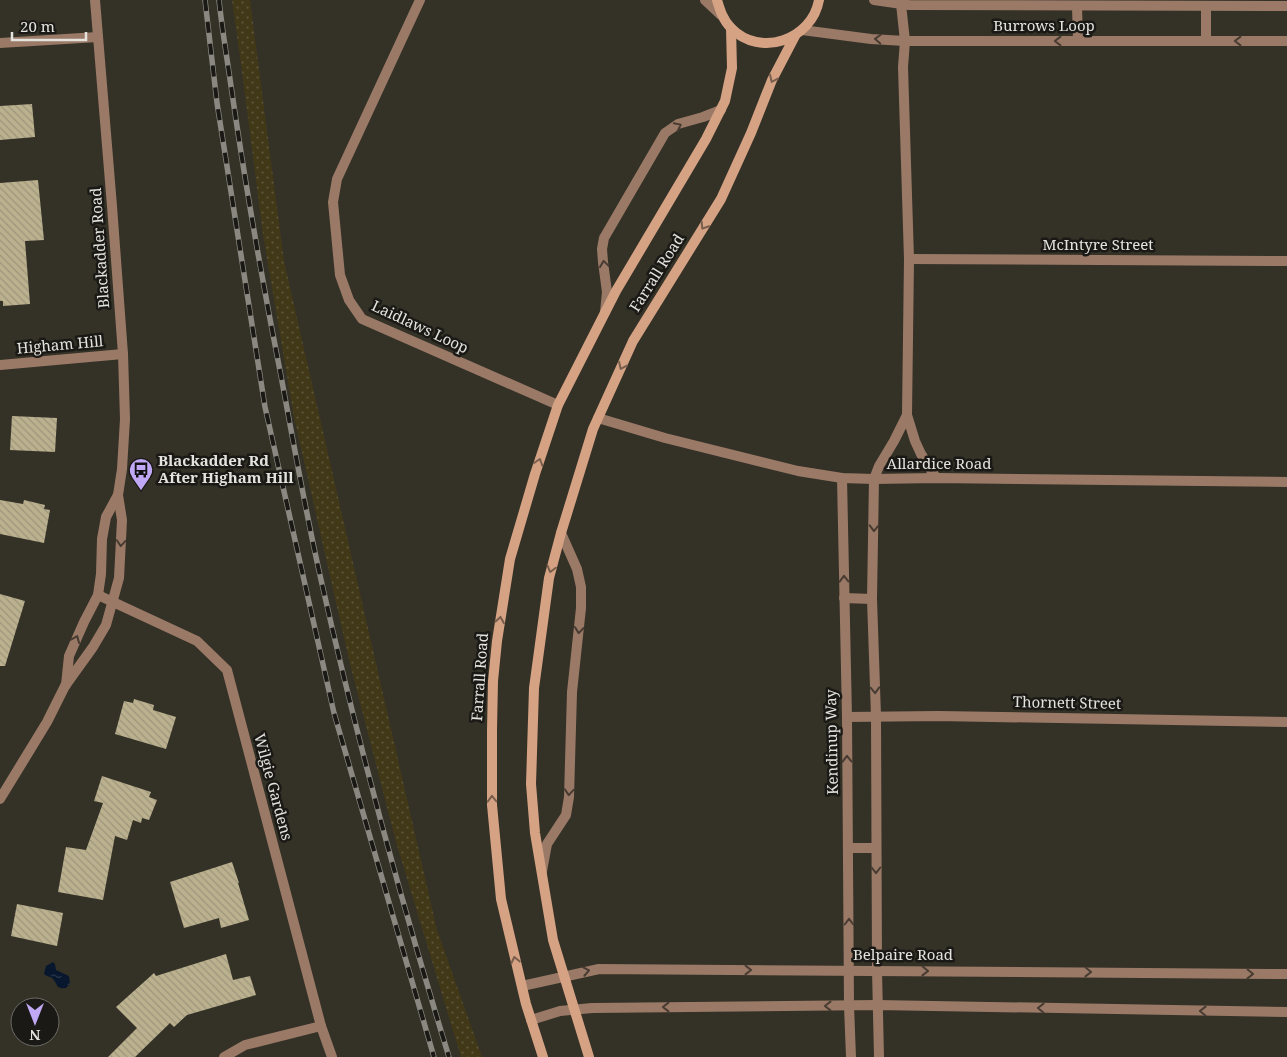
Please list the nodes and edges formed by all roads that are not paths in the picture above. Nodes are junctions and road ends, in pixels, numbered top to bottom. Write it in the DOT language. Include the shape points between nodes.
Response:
graph roads {
  1 [pos="95,0"];
  2 [pos="420,0"];
  3 [pos="705,0"];
  4 [pos="717,0"];
  5 [pos="819,0"];
  6 [pos="874,0"];
  7 [pos="901,4"];
  8 [pos="1077,6"];
  9 [pos="1206,6"];
  10 [pos="1287,6"];
  11 [pos="721,14"];
  12 [pos="731,28"];
  13 [pos="799,33"];
  14 [pos="98,37"];
  15 [pos="905,41"];
  16 [pos="1078,41"];
  17 [pos="1206,41"];
  18 [pos="1287,41"];
  19 [pos="0,43"];
  20 [pos="720,110"];
  21 [pos="909,259"];
  22 [pos="1287,261"];
  23 [pos="605,313"];
  24 [pos="123,354"];
  25 [pos="0,365"];
  26 [pos="558,405"];
  27 [pos="907,415"];
  28 [pos="598,418"];
  29 [pos="842,478"];
  30 [pos="936,478"];
  31 [pos="874,479"];
  32 [pos="1287,482"];
  33 [pos="118,495"];
  34 [pos="561,533"];
  35 [pos="98,595"];
  36 [pos="844,598"];
  37 [pos="872,599"];
  38 [pos="112,600"];
  39 [pos="65,686"];
  40 [pos="876,716"];
  41 [pos="847,717"];
  42 [pos="1287,722"];
  43 [pos="0,799"];
  44 [pos="848,848"];
  45 [pos="876,848"];
  46 [pos="541,873"];
  47 [pos="849,970"];
  48 [pos="877,970"];
  49 [pos="1287,974"];
  50 [pos="564,976"];
  51 [pos="522,986"];
  52 [pos="877,1005"];
  53 [pos="849,1006"];
  54 [pos="574,1009"];
  55 [pos="1287,1012"];
  56 [pos="531,1020"];
  57 [pos="321,1026"];
  58 [pos="224,1057"];
  59 [pos="332,1057"];
  60 [pos="543,1057"];
  61 [pos="589,1057"];
  62 [pos="851,1057"];
  63 [pos="879,1057"];
  1 -- 14 [label="street, Blackadder Road"];
  2 -- 26 [label="street, Laidlaws Loop" via="337,179 333,202 340,275 349,300 362,319"];
  3 -- 11 [label="street"];
  4 -- 11 [label="main road"];
  5 -- 13 [label="main road, Farrall Road" via="818,9 809,24"];
  6 -- 7 [label="street, Burrows Loop"];
  7 -- 8 [label="street, Burrows Loop"];
  7 -- 15 [label="street"];
  8 -- 9 [label="street, Burrows Loop"];
  8 -- 16 [label="street"];
  9 -- 10 [label="street, Burrows Loop"];
  9 -- 17 [label="street"];
  11 -- 12 [label="main road"];
  12 -- 13 [label="main road" via="745,38 761,43 779,42"];
  12 -- 20 [label="main road, Farrall Road" via="732,68"];
  15 -- 13 [label="street, Burrows Loop, one-way"];
  13 -- 28 [label="main road, Farrall Road, one-way" via="772,80 720,199 633,341"];
  14 -- 19 [label="street"];
  14 -- 24 [label="street, Blackadder Road"];
  16 -- 15 [label="street, Burrows Loop, one-way"];
  15 -- 21 [label="street"];
  16 -- 17 [label="street, Burrows Loop"];
  18 -- 17 [label="street, Burrows Loop, one-way"];
  20 -- 23 [label="main road, Farrall Road"];
  23 -- 20 [label="street, Farrall Road, one-way" via="604,238 666,133 678,124"];
  21 -- 22 [label="street, McIntyre Street"];
  21 -- 27 [label="street"];
  23 -- 26 [label="main road, Farrall Road"];
  24 -- 25 [label="street, Higham Hill"];
  24 -- 33 [label="street, Blackadder Road" via="125,419"];
  51 -- 26 [label="main road, Farrall Road, one-way" via="501,899 492,805 493,681 510,559"];
  27 -- 30 [label="street" via="915,441"];
  27 -- 31 [label="street"];
  28 -- 29 [label="street, Allardice Road" via="798,471"];
  28 -- 34 [label="main road, Farrall Road"];
  29 -- 31 [label="street, Allardice Road"];
  36 -- 29 [label="street, Kendinup Way, one-way"];
  30 -- 31 [label="street, Allardice Road"];
  30 -- 32 [label="street, Allardice Road"];
  31 -- 37 [label="street, one-way"];
  33 -- 35 [label="street, Blackadder Road" via="106,517"];
  33 -- 38 [label="street, Blackadder Road, one-way" via="122,520 119,578"];
  34 -- 46 [label="main road, Farrall Road, one-way" via="549,578 534,688 531,784"];
  34 -- 46 [label="street, Farrall Road, one-way" via="582,587 581,608 572,692 569,796 566,815 547,844"];
  35 -- 38 [label="street, Wilgie Gardens"];
  39 -- 35 [label="street, Blackadder Road, one-way" via="69,656"];
  36 -- 37 [label="street"];
  36 -- 41 [label="street, Kendinup Way"];
  37 -- 40 [label="street, one-way"];
  38 -- 39 [label="street, Blackadder Road" via="106,625"];
  38 -- 57 [label="street, Wilgie Gardens" via="197,640 227,670"];
  39 -- 43 [label="street, Blackadder Road"];
  40 -- 41 [label="street, Thornett Street"];
  40 -- 42 [label="street, Thornett Street"];
  40 -- 45 [label="street"];
  44 -- 41 [label="street, Kendinup Way, one-way"];
  44 -- 45 [label="street"];
  47 -- 44 [label="street, Kendinup Way, one-way"];
  45 -- 48 [label="street, one-way"];
  46 -- 50 [label="main road, Farrall Road" via="553,940"];
  47 -- 48 [label="street, Belpaire Road"];
  50 -- 47 [label="street, Belpaire Road, one-way" via="599,969"];
  47 -- 53 [label="street, Kendinup Way"];
  48 -- 49 [label="street, Belpaire Road, one-way"];
  48 -- 52 [label="street"];
  50 -- 51 [label="street, Belpaire Road"];
  50 -- 54 [label="main road, Farrall Road"];
  51 -- 56 [label="main road, Farrall Road"];
  52 -- 53 [label="street"];
  55 -- 52 [label="street, one-way"];
  52 -- 63 [label="street"];
  53 -- 54 [label="street, one-way"];
  53 -- 62 [label="street, Kendinup Way"];
  54 -- 56 [label="street" via="560,1010"];
  54 -- 61 [label="main road, Farrall Road"];
  56 -- 60 [label="main road, Farrall Road"];
  57 -- 58 [label="street" via="244,1045"];
  57 -- 59 [label="street, Wilgie Gardens"];
}
